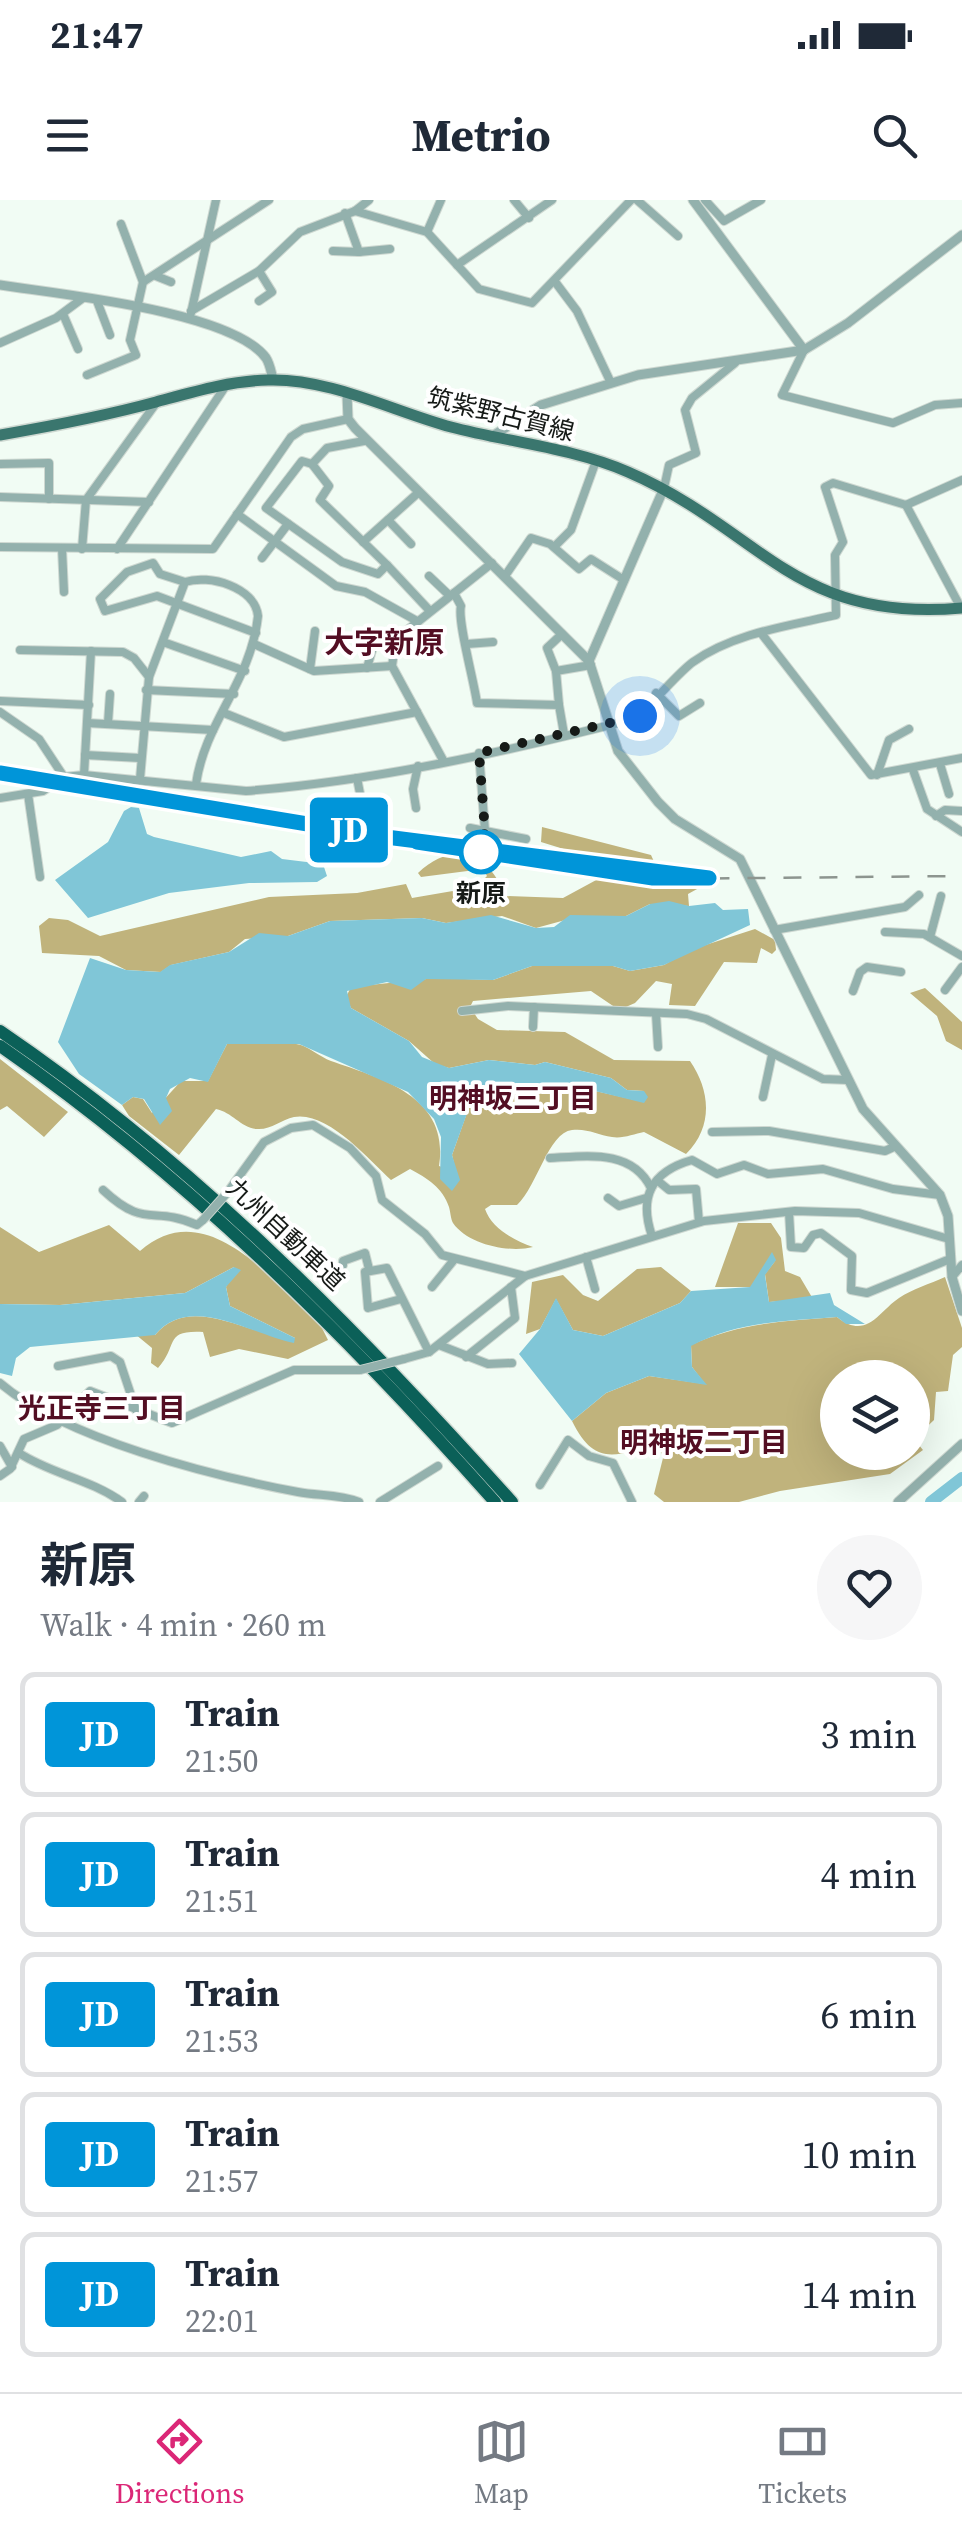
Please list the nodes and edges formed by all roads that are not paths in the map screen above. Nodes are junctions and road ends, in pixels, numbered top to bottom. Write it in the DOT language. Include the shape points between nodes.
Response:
graph roads {
  1 [pos="216,200"];
  2 [pos="270,200"];
  3 [pos="369,200"];
  4 [pos="441,200"];
  5 [pos="514,200"];
  6 [pos="552,200"];
  7 [pos="634,200"];
  8 [pos="693,200"];
  9 [pos="705,200"];
  10 [pos="758,201"];
  11 [pos="350,212"];
  12 [pos="528,218"];
  13 [pos="121,224"];
  14 [pos="428,232"];
  15 [pos="962,235"];
  16 [pos="678,236"];
  17 [pos="205,242"];
  18 [pos="390,249"];
  19 [pos="332,251"];
  20 [pos="359,252"];
  21 [pos="457,265"];
  22 [pos="259,270"];
  23 [pos="156,276"];
  24 [pos="142,282"];
  25 [pos="171,282"];
  26 [pos="556,282"];
  27 [pos="0,285"];
  28 [pos="82,298"];
  29 [pos="97,300"];
  30 [pos="258,301"];
  31 [pos="135,306"];
  32 [pos="63,314"];
  33 [pos="190,315"];
  34 [pos="110,335"];
  35 [pos="0,343"];
  36 [pos="78,348"];
  37 [pos="804,350"];
  38 [pos="736,362"];
  39 [pos="87,375"];
  40 [pos="273,380"];
  41 [pos="611,383"];
  42 [pos="227,384"];
  43 [pos="347,394"];
  44 [pos="157,402"];
  45 [pos="962,403"];
  46 [pos="348,419"];
  47 [pos="0,435"];
  48 [pos="491,437"];
  49 [pos="364,440"];
  50 [pos="596,460"];
  51 [pos="0,464"];
  52 [pos="312,464"];
  53 [pos="962,480"];
  54 [pos="664,488"];
  55 [pos="419,492"];
  56 [pos="0,497"];
  57 [pos="50,499"];
  58 [pos="86,500"];
  59 [pos="149,502"];
  60 [pos="906,505"];
  61 [pos="237,514"];
  62 [pos="388,520"];
  63 [pos="288,524"];
  64 [pos="275,542"];
  65 [pos="363,542"];
  66 [pos="411,544"];
  67 [pos="0,547"];
  68 [pos="554,547"];
  69 [pos="62,548"];
  70 [pos="82,548"];
  71 [pos="117,549"];
  72 [pos="152,549"];
  73 [pos="262,558"];
  74 [pos="153,563"];
  75 [pos="492,564"];
  76 [pos="387,565"];
  77 [pos="429,576"];
  78 [pos="505,576"];
  79 [pos="624,580"];
  80 [pos="185,582"];
  81 [pos="64,592"];
  82 [pos="452,595"];
  83 [pos="837,596"];
  84 [pos="177,605"];
  85 [pos="961,608"];
  86 [pos="430,611"];
  87 [pos="417,620"];
  88 [pos="315,631"];
  89 [pos="256,633"];
  90 [pos="761,633"];
  91 [pos="562,634"];
  92 [pos="376,640"];
  93 [pos="164,642"];
  94 [pos="493,642"];
  95 [pos="254,644"];
  96 [pos="467,644"];
  97 [pos="20,650"];
  98 [pos="91,651"];
  99 [pos="590,663"];
  100 [pos="392,666"];
  101 [pos="367,668"];
  102 [pos="310,669"];
  103 [pos="245,671"];
  104 [pos="556,672"];
  105 [pos="149,677"];
  106 [pos="146,690"];
  107 [pos="656,693"];
  108 [pos="110,694"];
  109 [pos="234,694"];
  110 [pos="0,700"];
  111 [pos="700,703"];
  112 [pos="89,704"];
  113 [pos="560,705"];
  114 [pos="0,712"];
  115 [pos="224,712"];
  116 [pos="417,712"];
  117 [pos="88,723"];
  118 [pos="108,724"];
  119 [pos="608,725"];
  120 [pos="144,727"];
  121 [pos="909,729"];
  122 [pos="212,730"];
  123 [pos="564,734"];
  124 [pos="479,753"];
  125 [pos="85,755"];
  126 [pos="140,758"];
  127 [pos="962,758"];
  128 [pos="442,760"];
  129 [pos="940,764"];
  130 [pos="418,766"];
  131 [pos="913,770"];
  132 [pos="84,775"];
  133 [pos="877,775"];
  134 [pos="64,777"];
  135 [pos="140,778"];
  136 [pos="357,778"];
  137 [pos="196,784"];
  138 [pos="28,794"];
  139 [pos="949,794"];
  140 [pos="0,798"];
  141 [pos="416,808"];
  142 [pos="363,809"];
  143 [pos="962,811"];
  144 [pos="936,816"];
  145 [pos="470,828"];
  146 [pos="485,831"];
  147 [pos="962,832"];
  148 [pos="526,839"];
  149 [pos="40,877"];
  150 [pos="920,894"];
  151 [pos="941,896"];
  152 [pos="774,930"];
  153 [pos="885,932"];
  154 [pos="930,937"];
  155 [pos="962,956"];
  156 [pos="962,968"];
  157 [pos="901,972"];
  158 [pos="944,990"];
  159 [pos="853,992"];
  160 [pos="534,1007"];
  161 [pos="462,1011"];
  162 [pos="656,1014"];
  163 [pos="533,1027"];
  164 [pos="0,1031"];
  165 [pos="0,1046"];
  166 [pos="658,1047"];
  167 [pos="772,1054"];
  168 [pos="848,1080"];
  169 [pos="763,1097"];
  170 [pos="712,1132"];
  171 [pos="896,1146"];
  172 [pos="550,1158"];
  173 [pos="655,1185"];
  174 [pos="103,1190"];
  175 [pos="940,1194"];
  176 [pos="608,1198"];
  177 [pos="646,1198"];
  178 [pos="789,1212"];
  179 [pos="700,1222"];
  180 [pos="652,1236"];
  181 [pos="950,1239"];
  182 [pos="586,1258"];
  183 [pos="950,1258"];
  184 [pos="453,1261"];
  185 [pos="343,1265"];
  186 [pos="962,1265"];
  187 [pos="369,1269"];
  188 [pos="524,1276"];
  189 [pos="952,1277"];
  190 [pos="511,1287"];
  191 [pos="432,1288"];
  192 [pos="595,1288"];
  193 [pos="402,1299"];
  194 [pos="962,1311"];
  195 [pos="439,1344"];
  196 [pos="429,1352"];
  197 [pos="466,1357"];
  198 [pos="512,1363"];
  199 [pos="58,1366"];
  200 [pos="0,1383"];
  201 [pos="136,1410"];
  202 [pos="61,1420"];
  203 [pos="962,1444"];
  204 [pos="0,1446"];
  205 [pos="19,1453"];
  206 [pos="438,1466"];
  207 [pos="12,1467"];
  208 [pos="0,1476"];
  209 [pos="540,1485"];
  210 [pos="122,1502"];
  211 [pos="359,1502"];
  212 [pos="380,1502"];
  213 [pos="495,1502"];
  214 [pos="512,1502"];
  215 [pos="632,1502"];
  216 [pos="898,1502"];
  1 -- 17 [label="street"];
  2 -- 17 [label="street"];
  3 -- 11 [label="street"];
  4 -- 14 [label="street"];
  5 -- 12 [label="street"];
  6 -- 12 [label="street"];
  7 -- 16 [label="street"];
  7 -- 26 [label="street"];
  8 -- 37 [label="street"];
  9 -- 10 [label="street" via="724,221"];
  11 -- 14 [label="street"];
  11 -- 20 [label="street"];
  11 -- 22 [label="street" via="300,232"];
  12 -- 21 [label="street"];
  13 -- 24 [label="street"];
  14 -- 21 [label="street"];
  15 -- 37 [label="street"];
  17 -- 23 [label="street"];
  17 -- 33 [label="street"];
  18 -- 20 [label="street"];
  19 -- 20 [label="street"];
  21 -- 26 [label="street" via="483,292 525,304 538,301"];
  22 -- 30 [label="street" via="272,292"];
  22 -- 33 [label="street"];
  23 -- 24 [label="street"];
  23 -- 25 [label="street"];
  24 -- 31 [label="street"];
  26 -- 41 [label="street"];
  27 -- 28 [label="street"];
  28 -- 29 [label="street"];
  28 -- 32 [label="street"];
  29 -- 31 [label="street"];
  29 -- 34 [label="street"];
  31 -- 33 [label="street"];
  31 -- 39 [label="street" via="130,340 136,355"];
  32 -- 35 [label="street"];
  32 -- 36 [label="street"];
  33 -- 40 [label="street" via="260,352"];
  37 -- 38 [label="street"];
  37 -- 45 [label="street" via="782,395 893,423 935,405"];
  38 -- 41 [label="street"];
  38 -- 54 [label="street" via="692,398 685,418 696,454 669,465"];
  40 -- 42 [label="main road, 筑紫野古賀線"];
  40 -- 43 [label="main road, 筑紫野古賀線"];
  41 -- 48 [label="street" via="541,405"];
  42 -- 44 [label="main road, 筑紫野古賀線"];
  42 -- 59 [label="street"];
  43 -- 46 [label="street"];
  43 -- 48 [label="main road, 筑紫野古賀線"];
  44 -- 47 [label="main road, 筑紫野古賀線"];
  44 -- 58 [label="street"];
  46 -- 55 [label="street"];
  46 -- 61 [label="street" via="291,437"];
  48 -- 50 [label="main road, 筑紫野古賀線"];
  49 -- 52 [label="street" via="327,448"];
  50 -- 54 [label="main road, 筑紫野古賀線"];
  50 -- 68 [label="street" via="570,530"];
  51 -- 57 [label="street" via="48,463"];
  52 -- 63 [label="street" via="302,460 266,508"];
  52 -- 65 [label="street" via="329,486 320,500"];
  53 -- 60 [label="street"];
  54 -- 79 [label="street"];
  54 -- 83 [label="main road, 筑紫野古賀線" via="792,578"];
  55 -- 62 [label="street"];
  55 -- 75 [label="street"];
  56 -- 57 [label="street"];
  57 -- 58 [label="street"];
  58 -- 59 [label="street"];
  58 -- 70 [label="street"];
  59 -- 71 [label="street"];
  60 -- 83 [label="street" via="833,483 825,487 843,542 836,555"];
  60 -- 85 [label="street"];
  61 -- 64 [label="street"];
  61 -- 72 [label="street" via="212,550"];
  62 -- 65 [label="street"];
  62 -- 66 [label="street"];
  63 -- 64 [label="street"];
  63 -- 76 [label="street" via="342,562 378,574"];
  64 -- 73 [label="street"];
  64 -- 87 [label="street" via="336,586 365,592"];
  65 -- 76 [label="street"];
  67 -- 69 [label="street"];
  68 -- 78 [label="street" via="531,538"];
  68 -- 79 [label="street" via="579,568 591,560"];
  69 -- 70 [label="street"];
  69 -- 81 [label="street"];
  70 -- 71 [label="street"];
  71 -- 72 [label="street"];
  72 -- 74 [label="street"];
  74 -- 80 [label="street" via="160,574"];
  74 -- 84 [label="street" via="126,572 100,599 105,611 157,596"];
  75 -- 78 [label="street"];
  75 -- 82 [label="street"];
  76 -- 86 [label="street"];
  77 -- 82 [label="street"];
  78 -- 91 [label="street"];
  79 -- 99 [label="street"];
  80 -- 84 [label="street"];
  80 -- 89 [label="street" via="211,578 249,598 257,608"];
  82 -- 86 [label="street"];
  82 -- 96 [label="street"];
  83 -- 85 [label="main road, 筑紫野古賀線" via="904,612"];
  83 -- 90 [label="street" via="836,615"];
  84 -- 89 [label="street"];
  84 -- 93 [label="street"];
  86 -- 87 [label="street"];
  87 -- 100 [label="street" via="396,639"];
  88 -- 102 [label="street"];
  89 -- 95 [label="street"];
  90 -- 107 [label="street" via="698,659"];
  90 -- 133 [label="street" via="855,760"];
  91 -- 99 [label="street"];
  91 -- 104 [label="street" via="548,648"];
  92 -- 101 [label="street"];
  93 -- 103 [label="street"];
  93 -- 105 [label="street"];
  94 -- 96 [label="street"];
  95 -- 102 [label="street"];
  95 -- 103 [label="street"];
  96 -- 113 [label="street" via="478,703"];
  97 -- 98 [label="street"];
  98 -- 105 [label="street" via="123,652"];
  98 -- 112 [label="street"];
  99 -- 104 [label="street"];
  99 -- 119 [label="street"];
  100 -- 101 [label="street"];
  100 -- 116 [label="street"];
  101 -- 102 [label="street"];
  103 -- 109 [label="street"];
  104 -- 113 [label="street"];
  105 -- 106 [label="street"];
  106 -- 109 [label="street"];
  106 -- 120 [label="street"];
  107 -- 111 [label="street" via="679,716"];
  107 -- 119 [label="street" via="640,716"];
  108 -- 118 [label="street"];
  109 -- 115 [label="street"];
  110 -- 112 [label="street"];
  112 -- 117 [label="street"];
  113 -- 123 [label="street"];
  114 -- 134 [label="street" via="39,739"];
  115 -- 116 [label="street" via="284,737"];
  115 -- 122 [label="street"];
  116 -- 128 [label="street"];
  117 -- 118 [label="street"];
  117 -- 125 [label="street"];
  118 -- 120 [label="street"];
  119 -- 123 [label="street"];
  119 -- 152 [label="street" via="624,759 658,802 740,859"];
  120 -- 122 [label="street"];
  120 -- 126 [label="street"];
  121 -- 133 [label="street" via="889,740"];
  122 -- 137 [label="street"];
  123 -- 124 [label="street"];
  124 -- 128 [label="street"];
  124 -- 146 [label="street"];
  125 -- 126 [label="street"];
  125 -- 132 [label="street"];
  126 -- 135 [label="street"];
  127 -- 129 [label="street"];
  128 -- 130 [label="street"];
  129 -- 131 [label="street"];
  129 -- 139 [label="street"];
  130 -- 136 [label="street"];
  130 -- 141 [label="street"];
  131 -- 133 [label="street"];
  131 -- 144 [label="street"];
  132 -- 134 [label="street"];
  132 -- 135 [label="street"];
  134 -- 138 [label="street" via="44,792"];
  135 -- 137 [label="street"];
  136 -- 137 [label="street" via="246,791"];
  136 -- 142 [label="street"];
  138 -- 140 [label="street"];
  138 -- 149 [label="street"];
  143 -- 144 [label="street"];
  144 -- 147 [label="street"];
  145 -- 146 [label="street"];
  146 -- 148 [label="street"];
  150 -- 152 [label="street" via="905,907"];
  151 -- 154 [label="street"];
  152 -- 168 [label="street"];
  153 -- 154 [label="street"];
  154 -- 155 [label="street"];
  156 -- 158 [label="street"];
  157 -- 159 [label="street" via="867,967"];
  160 -- 161 [label="street"];
  160 -- 162 [label="street"];
  160 -- 163 [label="street"];
  162 -- 166 [label="street"];
  162 -- 167 [label="street" via="706,1019"];
  164 -- 214 [label="highway, 九州自動車道" via="145,1140 281,1258"];
  165 -- 213 [label="highway, 九州自動車道" via="138,1150 273,1268"];
  167 -- 168 [label="street" via="823,1079"];
  167 -- 169 [label="street"];
  168 -- 171 [label="street" via="870,1120"];
  170 -- 171 [label="street" via="770,1131 886,1151"];
  171 -- 175 [label="street"];
  172 -- 173 [label="street" via="623,1161"];
  173 -- 175 [label="street" via="692,1160 717,1174 744,1165 768,1174 823,1169"];
  173 -- 177 [label="street"];
  173 -- 179 [label="street" via="696,1189"];
  174 -- 184 [label="street, bridge" via="135,1215 197,1224 264,1142 313,1125 350,1148 376,1176 382,1200"];
  175 -- 181 [label="street"];
  176 -- 177 [label="street" via="619,1206"];
  177 -- 180 [label="street"];
  178 -- 179 [label="street"];
  178 -- 181 [label="street" via="858,1213"];
  178 -- 183 [label="street" via="791,1247 804,1248 821,1233 849,1251 855,1267 851,1290 867,1293"];
  179 -- 180 [label="street"];
  180 -- 182 [label="street"];
  181 -- 183 [label="street"];
  182 -- 188 [label="street"];
  182 -- 192 [label="street"];
  183 -- 189 [label="street"];
  184 -- 188 [label="street"];
  184 -- 191 [label="street"];
  185 -- 187 [label="street" via="364,1253"];
  186 -- 189 [label="street"];
  187 -- 193 [label="street" via="387,1268"];
  187 -- 193 [label="street" via="363,1274 368,1308"];
  188 -- 190 [label="street"];
  189 -- 194 [label="street"];
  190 -- 195 [label="street"];
  190 -- 197 [label="street" via="516,1318"];
  193 -- 196 [label="street"];
  195 -- 196 [label="street"];
  195 -- 197 [label="street"];
  196 -- 201 [label="street, bridge" via="360,1370 294,1370 172,1424"];
  197 -- 198 [label="street"];
  199 -- 201 [label="street" via="111,1356 120,1362"];
  200 -- 202 [label="street"];
  201 -- 202 [label="street" via="90,1391"];
  202 -- 205 [label="street" via="29,1435"];
  202 -- 211 [label="street" via="169,1461"];
  203 -- 216 [label="street"];
  204 -- 207 [label="street"];
  205 -- 207 [label="street"];
  205 -- 210 [label="street"];
  206 -- 212 [label="street"];
  207 -- 208 [label="street"];
  209 -- 215 [label="street" via="568,1440 588,1456 613,1463"];
}
